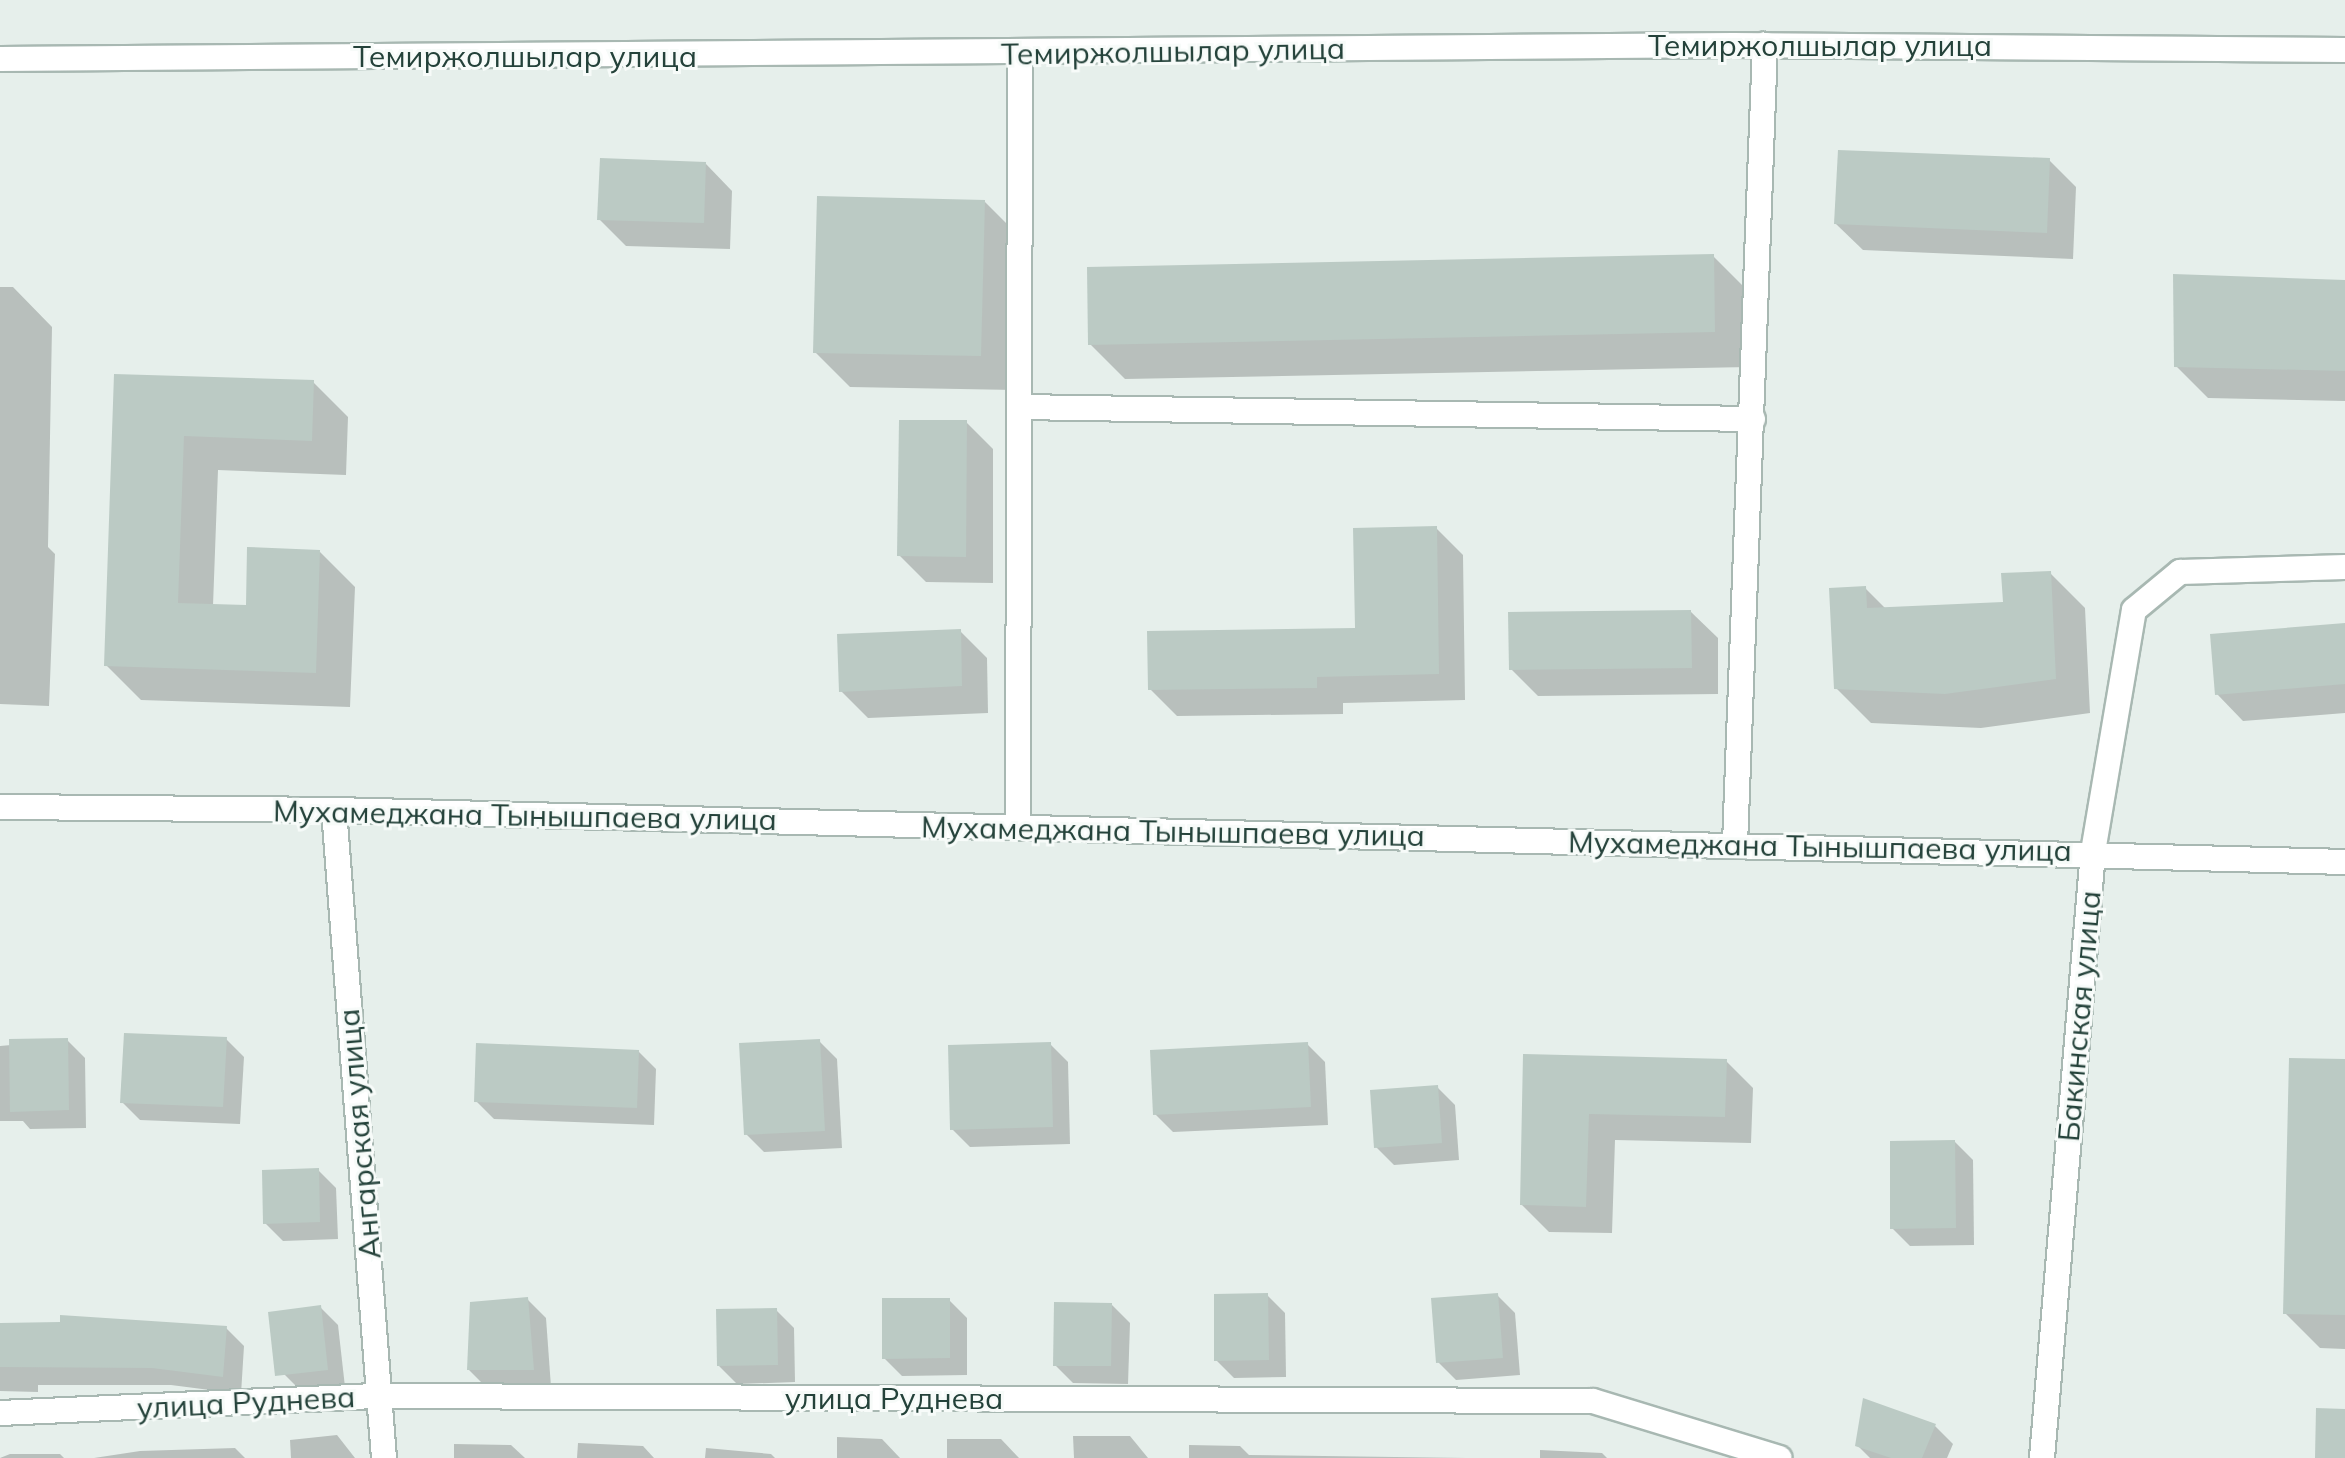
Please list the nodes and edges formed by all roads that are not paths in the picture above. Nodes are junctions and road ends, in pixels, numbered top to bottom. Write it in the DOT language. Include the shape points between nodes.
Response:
graph roads {
  1 [pos="1765,45"];
  2 [pos="2345,50"];
  3 [pos="1020,53"];
  4 [pos="0,59"];
  5 [pos="1019,407"];
  6 [pos="1753,419"];
  7 [pos="2345,567"];
  8 [pos="0,807"];
  9 [pos="334,810"];
  10 [pos="1018,827"];
  11 [pos="1735,844"];
  12 [pos="2093,852"];
  13 [pos="2345,862"];
  14 [pos="380,1396"];
  15 [pos="0,1413"];
  16 [pos="384,1458"];
  17 [pos="1780,1458"];
  18 [pos="2042,1458"];
  1 -- 2 [label="street, Темиржолшылар улица"];
  1 -- 3 [label="street, Темиржолшылар улица"];
  1 -- 6 [label="street"];
  3 -- 4 [label="street, Темиржолшылар улица"];
  3 -- 5 [label="street"];
  5 -- 6 [label="street"];
  5 -- 10 [label="street"];
  6 -- 11 [label="street"];
  7 -- 12 [label="street, Бакинская улица" via="2180,572 2134,610"];
  8 -- 9 [label="street, Мухамеджана Тынышпаева улица"];
  9 -- 10 [label="street, Мухамеджана Тынышпаева улица"];
  9 -- 14 [label="street, Ангарская улица"];
  10 -- 11 [label="street, Мухамеджана Тынышпаева улица"];
  11 -- 12 [label="street, Мухамеджана Тынышпаева улица"];
  12 -- 13 [label="street, Мухамеджана Тынышпаева улица"];
  12 -- 18 [label="street, Бакинская улица"];
  14 -- 15 [label="street, улица Руднева"];
  14 -- 16 [label="street, Ангарская улица"];
  14 -- 17 [label="street, улица Руднева" via="1593,1401"];
}
